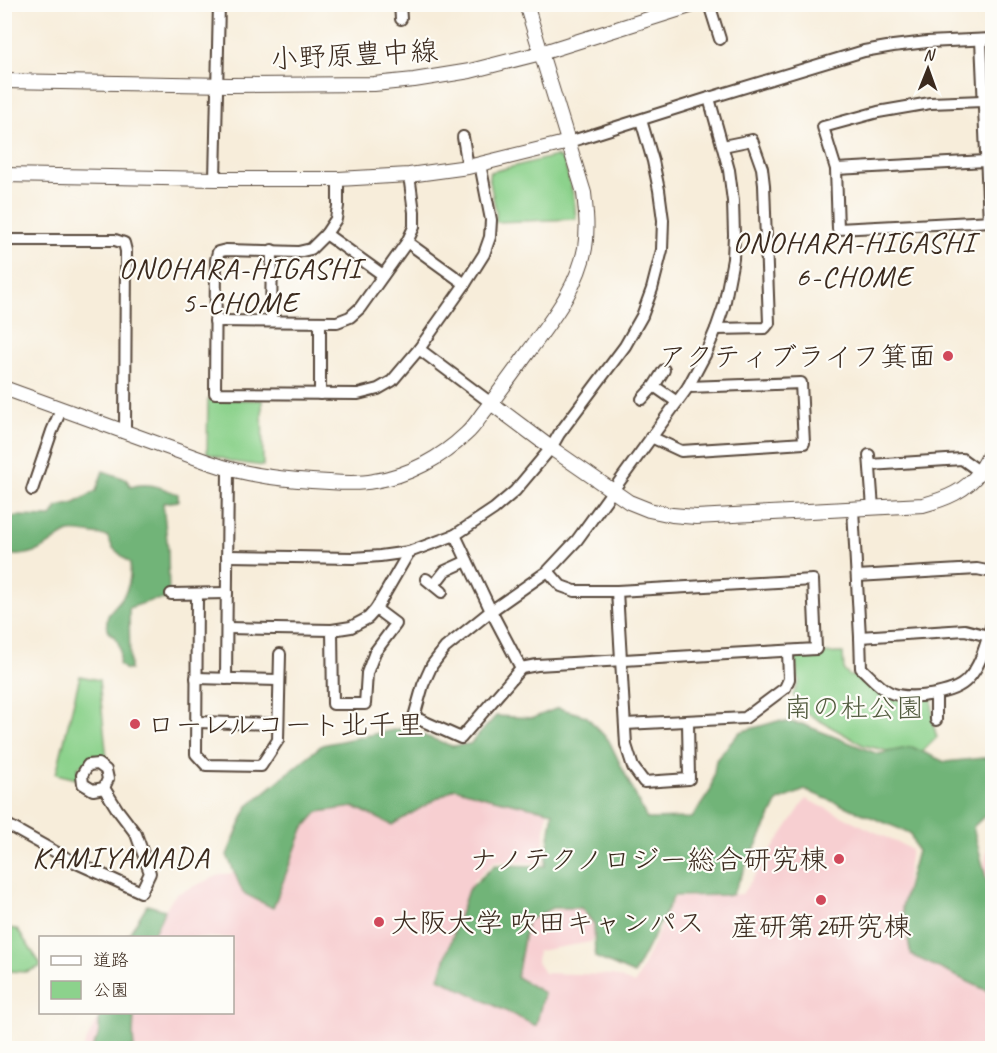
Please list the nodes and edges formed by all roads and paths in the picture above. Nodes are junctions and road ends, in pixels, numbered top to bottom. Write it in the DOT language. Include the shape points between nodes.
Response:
graph roads {
  1 [pos="219,4"];
  2 [pos="400,4"];
  3 [pos="526,4"];
  4 [pos="696,4"];
  5 [pos="709,4"];
  6 [pos="401,19"];
  7 [pos="720,39"];
  8 [pos="993,39"];
  9 [pos="981,40"];
  10 [pos="541,53"];
  11 [pos="4,81"];
  12 [pos="217,84"];
  13 [pos="709,98"];
  14 [pos="983,101"];
  15 [pos="641,120"];
  16 [pos="463,137"];
  17 [pos="569,142"];
  18 [pos="723,147"];
  19 [pos="986,161"];
  20 [pos="474,166"];
  21 [pos="836,169"];
  22 [pos="409,175"];
  23 [pos="4,176"];
  24 [pos="216,179"];
  25 [pos="338,179"];
  26 [pos="991,222"];
  27 [pos="326,234"];
  28 [pos="4,240"];
  29 [pos="407,242"];
  30 [pos="272,250"];
  31 [pos="383,275"];
  32 [pos="465,284"];
  33 [pos="215,321"];
  34 [pos="271,321"];
  35 [pos="320,322"];
  36 [pos="717,329"];
  37 [pos="419,349"];
  38 [pos="664,370"];
  39 [pos="654,386"];
  40 [pos="688,387"];
  41 [pos="4,388"];
  42 [pos="320,394"];
  43 [pos="642,399"];
  44 [pos="677,402"];
  45 [pos="491,403"];
  46 [pos="61,410"];
  47 [pos="125,432"];
  48 [pos="651,437"];
  49 [pos="551,448"];
  50 [pos="993,449"];
  51 [pos="228,469"];
  52 [pos="980,472"];
  53 [pos="32,490"];
  54 [pos="613,491"];
  55 [pos="873,508"];
  56 [pos="853,509"];
  57 [pos="455,535"];
  58 [pos="409,552"];
  59 [pos="227,556"];
  60 [pos="467,561"];
  61 [pos="548,571"];
  62 [pos="993,572"];
  63 [pos="856,576"];
  64 [pos="434,585"];
  65 [pos="617,591"];
  66 [pos="226,593"];
  67 [pos="171,594"];
  68 [pos="196,594"];
  69 [pos="376,609"];
  70 [pos="491,611"];
  71 [pos="993,624"];
  72 [pos="227,628"];
  73 [pos="332,630"];
  74 [pos="988,636"];
  75 [pos="860,637"];
  76 [pos="788,652"];
  77 [pos="280,654"];
  78 [pos="622,660"];
  79 [pos="521,668"];
  80 [pos="196,678"];
  81 [pos="226,679"];
  82 [pos="278,680"];
  83 [pos="936,695"];
  84 [pos="936,720"];
  85 [pos="196,722"];
  86 [pos="688,722"];
  87 [pos="278,723"];
  88 [pos="625,724"];
  89 [pos="104,788"];
  90 [pos="4,823"];
  1 -- 12 [label="street"];
  2 -- 6 [label="street"];
  3 -- 10 [label="street"];
  4 -- 10 [label="street, 小野原豊中線"];
  5 -- 7 [label="street"];
  8 -- 9 [label="street"];
  9 -- 13 [label="street" via="927,42 864,51"];
  9 -- 14 [label="street"];
  10 -- 12 [label="street, 小野原豊中線" via="470,71 374,84"];
  10 -- 17 [label="street"];
  11 -- 12 [label="street, 小野原豊中線"];
  12 -- 24 [label="street"];
  13 -- 15 [label="street"];
  13 -- 18 [label="street"];
  14 -- 19 [label="street"];
  14 -- 21 [label="street" via="930,103 823,127"];
  15 -- 17 [label="street"];
  15 -- 49 [label="street" via="663,220 662,250 652,289 625,346"];
  16 -- 20 [label="street"];
  17 -- 20 [label="street"];
  17 -- 45 [label="street" via="587,219 579,269 550,322"];
  18 -- 36 [label="street" via="733,201 734,235 729,282"];
  18 -- 36 [label="street" via="752,140 762,168 769,323 765,328"];
  19 -- 21 [label="street"];
  19 -- 26 [label="street"];
  20 -- 22 [label="street"];
  20 -- 32 [label="street" via="491,220 490,237"];
  21 -- 26 [label="street" via="838,229"];
  22 -- 25 [label="street"];
  22 -- 29 [label="street" via="414,227"];
  23 -- 24 [label="street"];
  24 -- 25 [label="street"];
  25 -- 27 [label="street" via="336,219"];
  27 -- 30 [label="street" via="311,249"];
  27 -- 31 [label="street"];
  28 -- 47 [label="street" via="124,243"];
  29 -- 31 [label="street"];
  29 -- 32 [label="street"];
  30 -- 33 [label="street" via="218,252"];
  30 -- 34 [label="street"];
  31 -- 35 [label="street" via="350,317"];
  32 -- 37 [label="street"];
  33 -- 34 [label="street"];
  33 -- 42 [label="street" via="215,393"];
  34 -- 35 [label="street"];
  35 -- 42 [label="street"];
  36 -- 40 [label="street"];
  37 -- 42 [label="street" via="392,381 378,389 358,394"];
  37 -- 45 [label="street"];
  38 -- 39 [label="street"];
  39 -- 43 [label="street"];
  39 -- 44 [label="street"];
  40 -- 44 [label="street"];
  40 -- 48 [label="street" via="801,383 804,443 681,451"];
  41 -- 46 [label="street"];
  44 -- 48 [label="street"];
  45 -- 49 [label="street"];
  45 -- 51 [label="street" via="467,434 442,453 411,471 374,482 298,481"];
  46 -- 47 [label="street"];
  46 -- 53 [label="street"];
  47 -- 51 [label="street"];
  48 -- 54 [label="street"];
  49 -- 54 [label="street"];
  49 -- 57 [label="street" via="515,491"];
  50 -- 52 [label="street"];
  51 -- 59 [label="street"];
  52 -- 55 [label="street" via="946,499 923,506"];
  52 -- 55 [label="street" via="962,459 870,460"];
  54 -- 56 [label="street" via="649,510 696,517"];
  54 -- 61 [label="street"];
  55 -- 56 [label="street"];
  56 -- 63 [label="street"];
  57 -- 58 [label="street"];
  57 -- 60 [label="street"];
  58 -- 59 [label="street" via="353,558"];
  58 -- 69 [label="street"];
  59 -- 66 [label="street"];
  60 -- 64 [label="street" via="445,571"];
  60 -- 70 [label="street"];
  61 -- 65 [label="street" via="561,586 575,591"];
  61 -- 70 [label="street"];
  62 -- 63 [label="street" via="977,569"];
  63 -- 75 [label="street"];
  65 -- 76 [label="street" via="813,580 816,649"];
  65 -- 78 [label="street"];
  66 -- 68 [label="street"];
  66 -- 72 [label="street"];
  67 -- 68 [label="street"];
  68 -- 80 [label="street"];
  69 -- 73 [label="street" via="351,627"];
  69 -- 73 [label="street" via="396,624 375,652 367,673 365,704 333,704"];
  70 -- 79 [label="street"];
  70 -- 79 [label="street" via="445,648 432,664 414,717 460,738"];
  71 -- 74 [label="street"];
  72 -- 73 [label="street"];
  72 -- 81 [label="street"];
  74 -- 75 [label="street" via="965,630"];
  74 -- 83 [label="street" via="968,680"];
  75 -- 83 [label="street" via="861,668 887,692 900,696"];
  76 -- 78 [label="street"];
  76 -- 86 [label="street" via="789,679 785,688 746,718"];
  77 -- 82 [label="street"];
  78 -- 79 [label="street"];
  78 -- 88 [label="street"];
  80 -- 81 [label="street"];
  80 -- 85 [label="street"];
  81 -- 82 [label="street"];
  82 -- 87 [label="street"];
  83 -- 84 [label="street"];
  85 -- 87 [label="street"];
  85 -- 87 [label="street" via="196,754 206,765 261,766 278,740"];
  86 -- 88 [label="street"];
  86 -- 88 [label="street" via="690,779 644,782 633,767"];
  89 -- 90 [label="street" via="140,844 150,873 141,892 70,860"];
}
